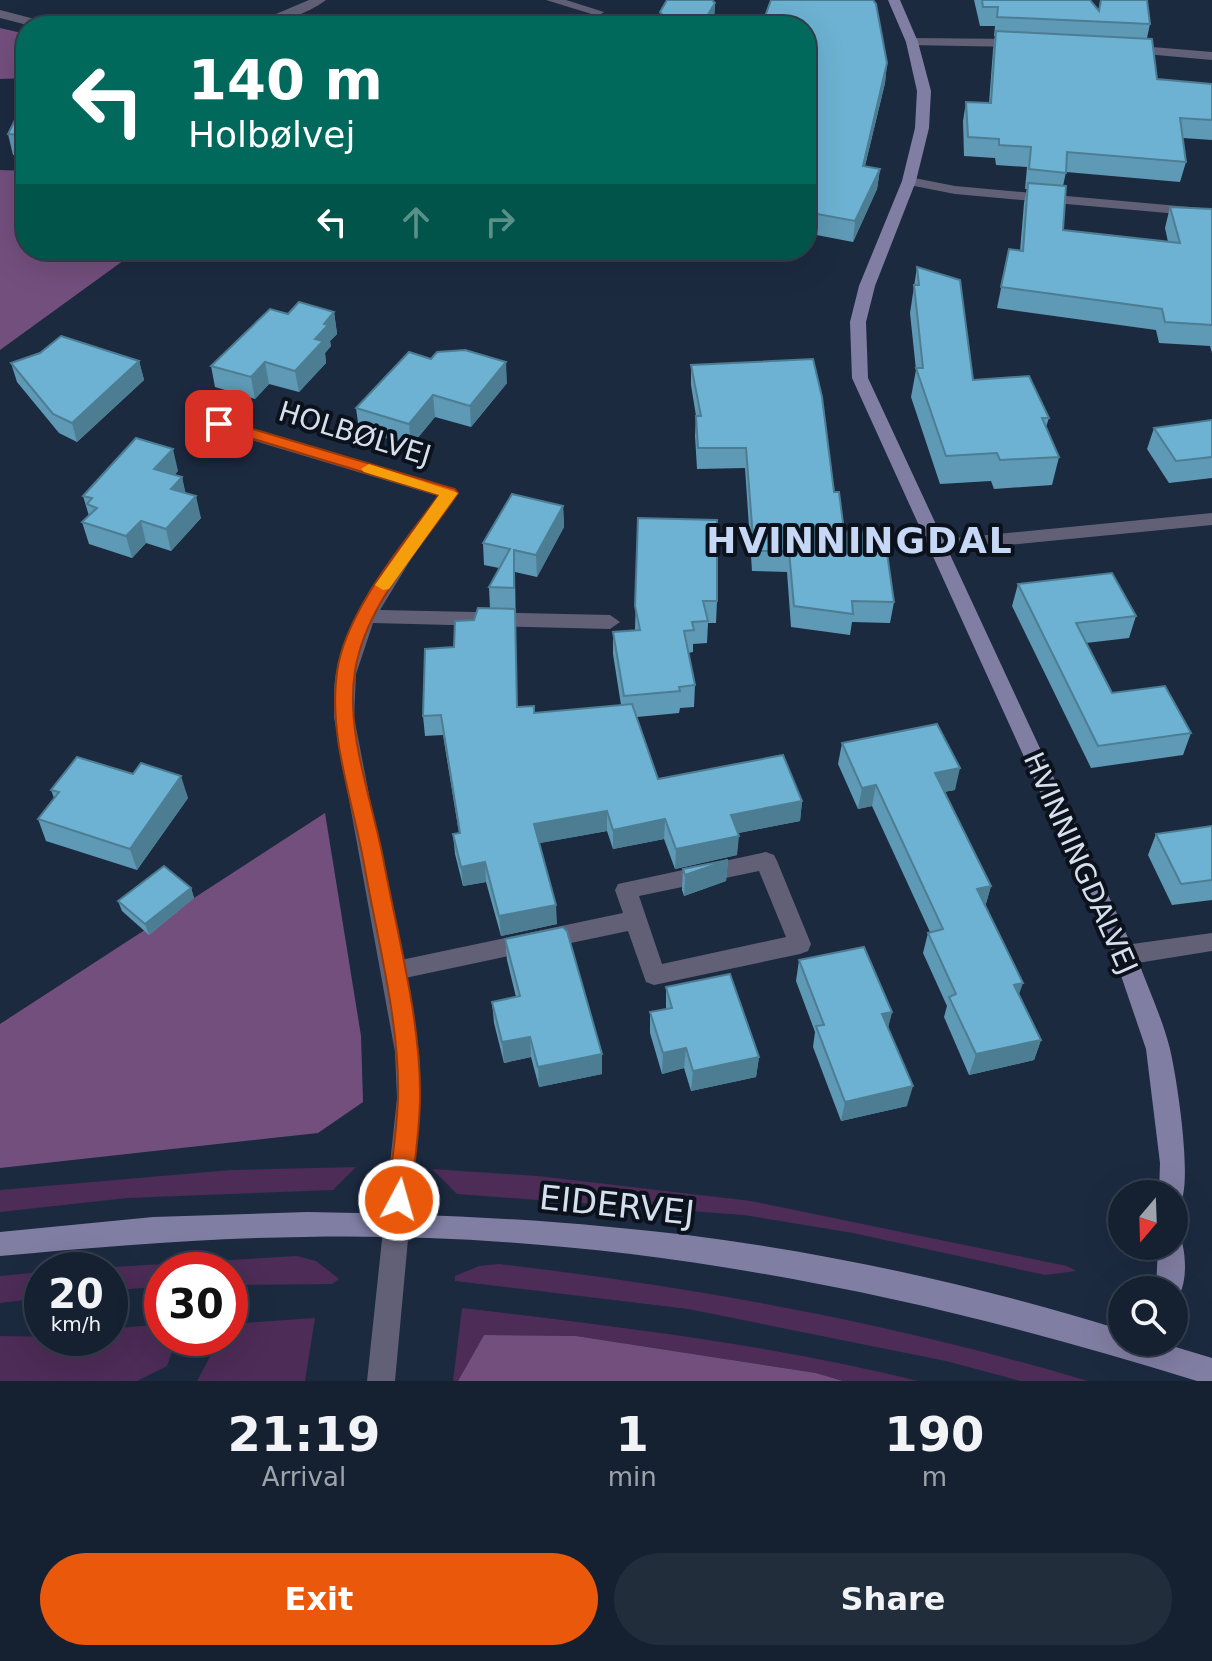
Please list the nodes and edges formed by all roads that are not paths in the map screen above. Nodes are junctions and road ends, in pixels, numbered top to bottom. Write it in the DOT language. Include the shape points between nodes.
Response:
graph roads {
  1 [pos="320,0"];
  2 [pos="552,0"];
  3 [pos="894,0"];
  4 [pos="598,12"];
  5 [pos="281,16"];
  6 [pos="912,42"];
  7 [pos="1034,44"];
  8 [pos="1109,47"];
  9 [pos="1212,56"];
  10 [pos="909,181"];
  11 [pos="1212,213"];
  12 [pos="199,445"];
  13 [pos="1212,519"];
  14 [pos="936,546"];
  15 [pos="366,616"];
  16 [pos="610,622"];
  17 [pos="636,920"];
  18 [pos="1212,942"];
  19 [pos="1125,955"];
  20 [pos="393,971"];
  21 [pos="1172,1180"];
  22 [pos="397,1224"];
  23 [pos="0,1244"];
  24 [pos="1108,1335"];
  25 [pos="1180,1356"];
  26 [pos="1212,1372"];
  27 [pos="381,1381"];
  1 -- 5 [label="street"];
  2 -- 4 [label="street"];
  3 -- 6 [label="street, HVINNINGDALVEJ"];
  6 -- 7 [label="street"];
  6 -- 10 [label="street, HVINNINGDALVEJ" via="924,91 922,128"];
  8 -- 9 [label="street"];
  10 -- 11 [label="street" via="955,190"];
  10 -- 14 [label="street, HVINNINGDALVEJ" via="861,310 860,378"];
  12 -- 15 [label="street, HOLBØLVEJ" via="219,424 449,493"];
  13 -- 14 [label="street"];
  14 -- 19 [label="street, HVINNINGDALVEJ"];
  15 -- 16 [label="street"];
  15 -- 20 [label="street, HOLBØLVEJ" via="346,670 344,717"];
  17 -- 17 [label="street" via="654,975 800,944 766,861 626,890"];
  17 -- 20 [label="street"];
  18 -- 19 [label="street"];
  19 -- 21 [label="street, HVINNINGDALVEJ" via="1158,1049"];
  20 -- 22 [label="street, HOLBØLVEJ" via="409,1098"];
  22 -- 23 [label="street, EIDERVEJ" via="242,1224"];
  22 -- 24 [label="street, EIDERVEJ" via="641,1240 817,1269"];
  22 -- 27 [label="street, HOLBØLVEJ"];
  25 -- 26 [label="street, EIDERVEJ"];
}
